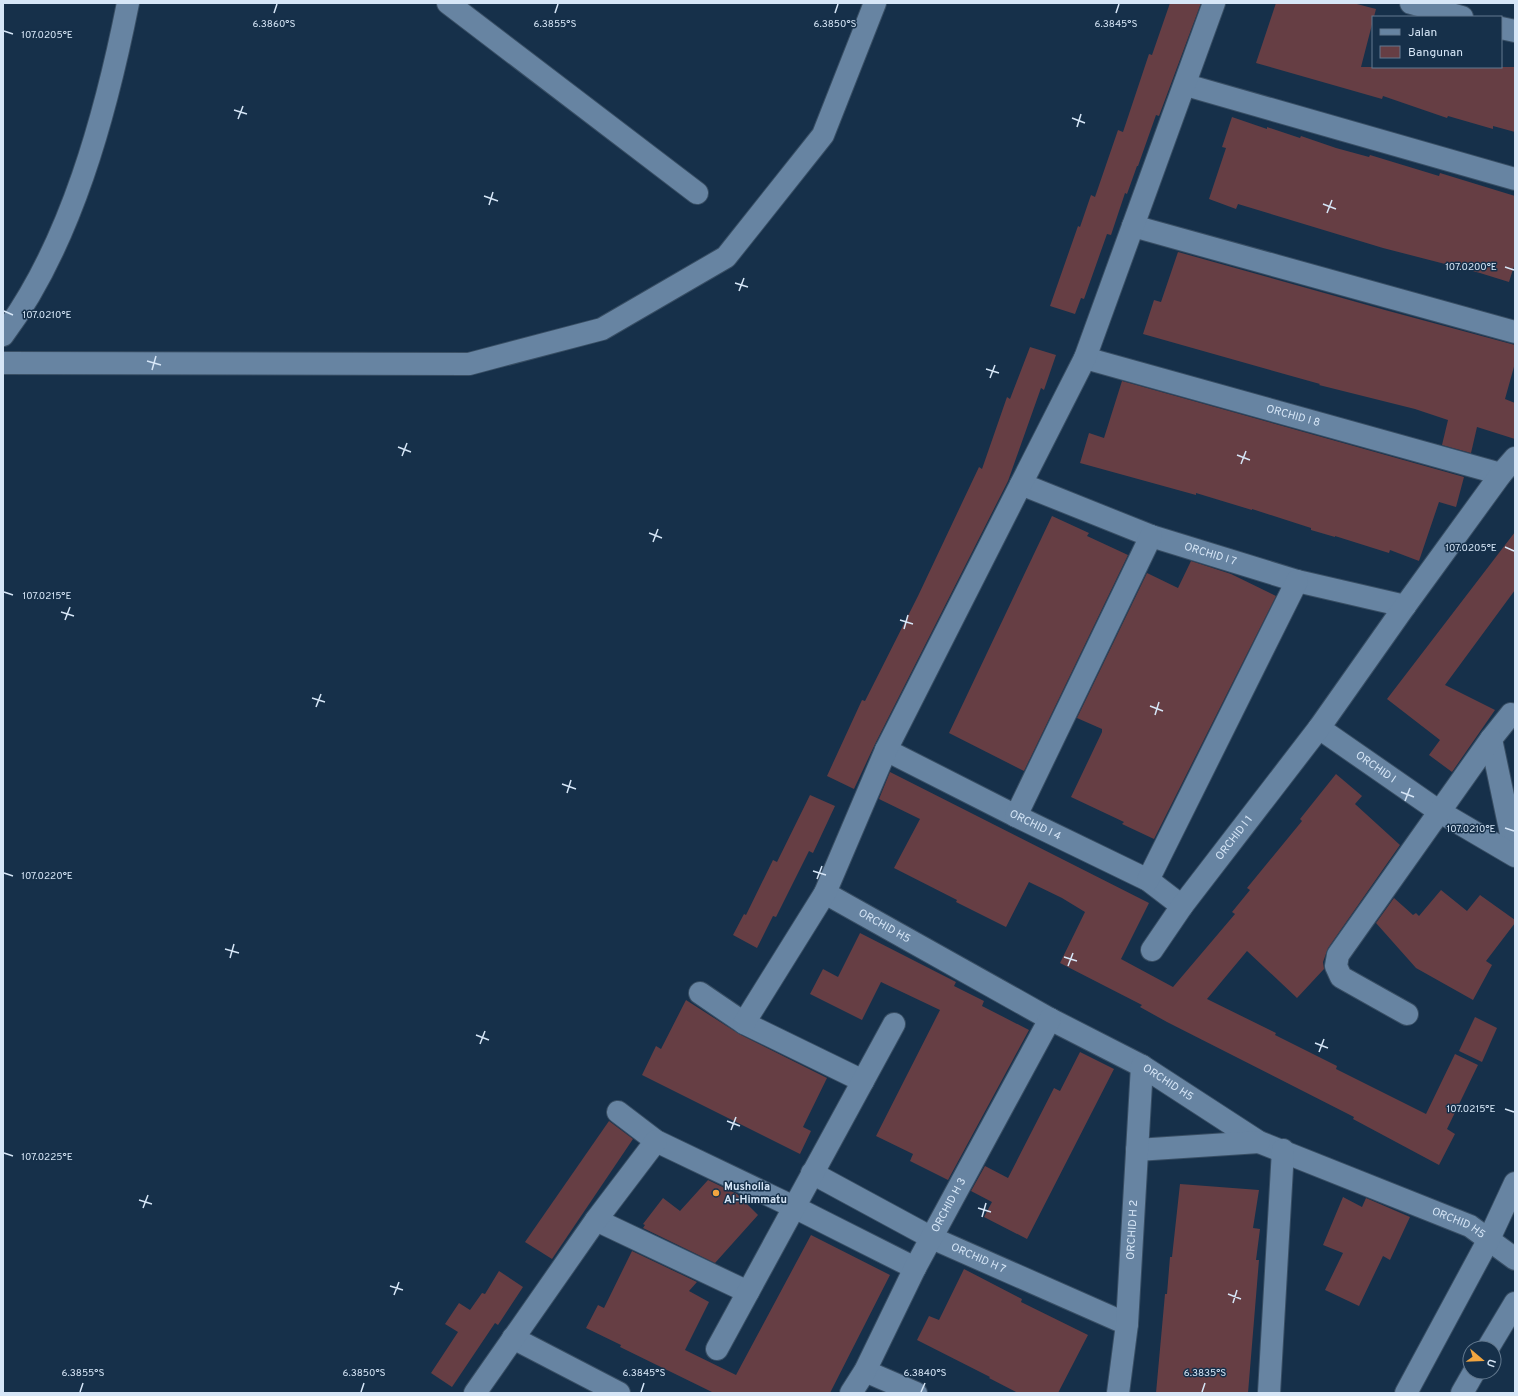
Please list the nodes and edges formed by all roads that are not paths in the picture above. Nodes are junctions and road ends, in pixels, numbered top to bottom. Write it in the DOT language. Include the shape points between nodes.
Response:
graph roads {
  1 [pos="128,3"];
  2 [pos="448,3"];
  3 [pos="875,3"];
  4 [pos="1214,3"];
  5 [pos="1411,3"];
  6 [pos="1458,16"];
  7 [pos="1502,28"];
  8 [pos="1515,31"];
  9 [pos="1186,85"];
  10 [pos="1515,179"];
  11 [pos="697,193"];
  12 [pos="1133,226"];
  13 [pos="1515,332"];
  14 [pos="3,335"];
  15 [pos="1085,358"];
  16 [pos="3,363"];
  17 [pos="1508,466"];
  18 [pos="1021,484"];
  19 [pos="1151,536"];
  20 [pos="1297,582"];
  21 [pos="1405,606"];
  22 [pos="1511,714"];
  23 [pos="1319,728"];
  24 [pos="1491,739"];
  25 [pos="886,750"];
  26 [pos="1440,812"];
  27 [pos="1016,816"];
  28 [pos="1515,853"];
  29 [pos="1515,856"];
  30 [pos="1148,880"];
  31 [pos="825,893"];
  32 [pos="1182,906"];
  33 [pos="1152,950"];
  34 [pos="700,993"];
  35 [pos="1407,1014"];
  36 [pos="1050,1019"];
  37 [pos="744,1023"];
  38 [pos="894,1024"];
  39 [pos="1142,1066"];
  40 [pos="863,1081"];
  41 [pos="618,1112"];
  42 [pos="656,1141"];
  43 [pos="1259,1142"];
  44 [pos="1137,1150"];
  45 [pos="1283,1150"];
  46 [pos="812,1173"];
  47 [pos="1515,1183"];
  48 [pos="794,1207"];
  49 [pos="596,1220"];
  50 [pos="932,1238"];
  51 [pos="1489,1239"];
  52 [pos="1515,1259"];
  53 [pos="915,1268"];
  54 [pos="748,1292"];
  55 [pos="1515,1303"];
  56 [pos="1127,1324"];
  57 [pos="513,1338"];
  58 [pos="1493,1340"];
  59 [pos="717,1349"];
  60 [pos="865,1371"];
  61 [pos="1469,1380"];
  62 [pos="475,1393"];
  63 [pos="619,1393"];
  64 [pos="852,1393"];
  65 [pos="916,1393"];
  66 [pos="1118,1393"];
  67 [pos="1269,1393"];
  68 [pos="1406,1393"];
  69 [pos="1462,1393"];
  1 -- 14 [label="street" via="113,76 60,237 23,308"];
  2 -- 11 [label="street"];
  3 -- 16 [label="street" via="823,135 726,257 602,329 469,364"];
  4 -- 9 [label="street"];
  5 -- 6 [label="street"];
  7 -- 8 [label="street"];
  9 -- 10 [label="street"];
  9 -- 12 [label="street"];
  12 -- 13 [label="street"];
  12 -- 15 [label="street"];
  15 -- 17 [label="street, ORCHID I 8"];
  15 -- 18 [label="street"];
  17 -- 21 [label="street, ORCHID I 1"];
  18 -- 19 [label="street, ORCHID I 7"];
  18 -- 25 [label="street"];
  19 -- 20 [label="street, ORCHID I 7"];
  19 -- 27 [label="street"];
  20 -- 21 [label="street, ORCHID I 7"];
  20 -- 30 [label="street"];
  21 -- 23 [label="street, ORCHID I 1"];
  22 -- 24 [label="street"];
  23 -- 26 [label="street, ORCHID I"];
  23 -- 32 [label="street, ORCHID I 1"];
  24 -- 26 [label="street"];
  24 -- 28 [label="street"];
  25 -- 27 [label="street, ORCHID I 4"];
  25 -- 31 [label="street"];
  26 -- 29 [label="street, ORCHID I"];
  26 -- 35 [label="street" via="1338,955 1336,966 1341,977"];
  27 -- 30 [label="street, ORCHID I 4"];
  30 -- 32 [label="street, ORCHID I 4"];
  31 -- 36 [label="street, ORCHID H5"];
  31 -- 37 [label="street"];
  32 -- 33 [label="street, ORCHID I 1"];
  34 -- 37 [label="street"];
  36 -- 39 [label="street, ORCHID H5"];
  36 -- 50 [label="street, ORCHID H 3"];
  37 -- 40 [label="street"];
  38 -- 40 [label="street"];
  39 -- 43 [label="street, ORCHID H5"];
  39 -- 44 [label="street, ORCHID H 2"];
  40 -- 46 [label="street"];
  41 -- 42 [label="street"];
  42 -- 48 [label="street"];
  42 -- 49 [label="street"];
  43 -- 44 [label="street"];
  43 -- 45 [label="street, ORCHID H5"];
  44 -- 56 [label="street, ORCHID H 2"];
  45 -- 51 [label="street, ORCHID H5" via="1470,1226"];
  45 -- 67 [label="street"];
  46 -- 48 [label="street"];
  46 -- 50 [label="street, ORCHID H 7"];
  47 -- 51 [label="street"];
  48 -- 53 [label="street"];
  48 -- 54 [label="street"];
  49 -- 54 [label="street"];
  49 -- 57 [label="street"];
  50 -- 53 [label="street, ORCHID H 3"];
  50 -- 56 [label="street, ORCHID H 7"];
  51 -- 52 [label="street, ORCHID H5"];
  51 -- 68 [label="street"];
  53 -- 60 [label="street, ORCHID H 3"];
  54 -- 59 [label="street"];
  55 -- 58 [label="street"];
  56 -- 66 [label="street, ORCHID H 2"];
  57 -- 62 [label="street"];
  57 -- 63 [label="street"];
  60 -- 64 [label="street, ORCHID H 3"];
  60 -- 65 [label="street"];
  61 -- 69 [label="street"];
}
